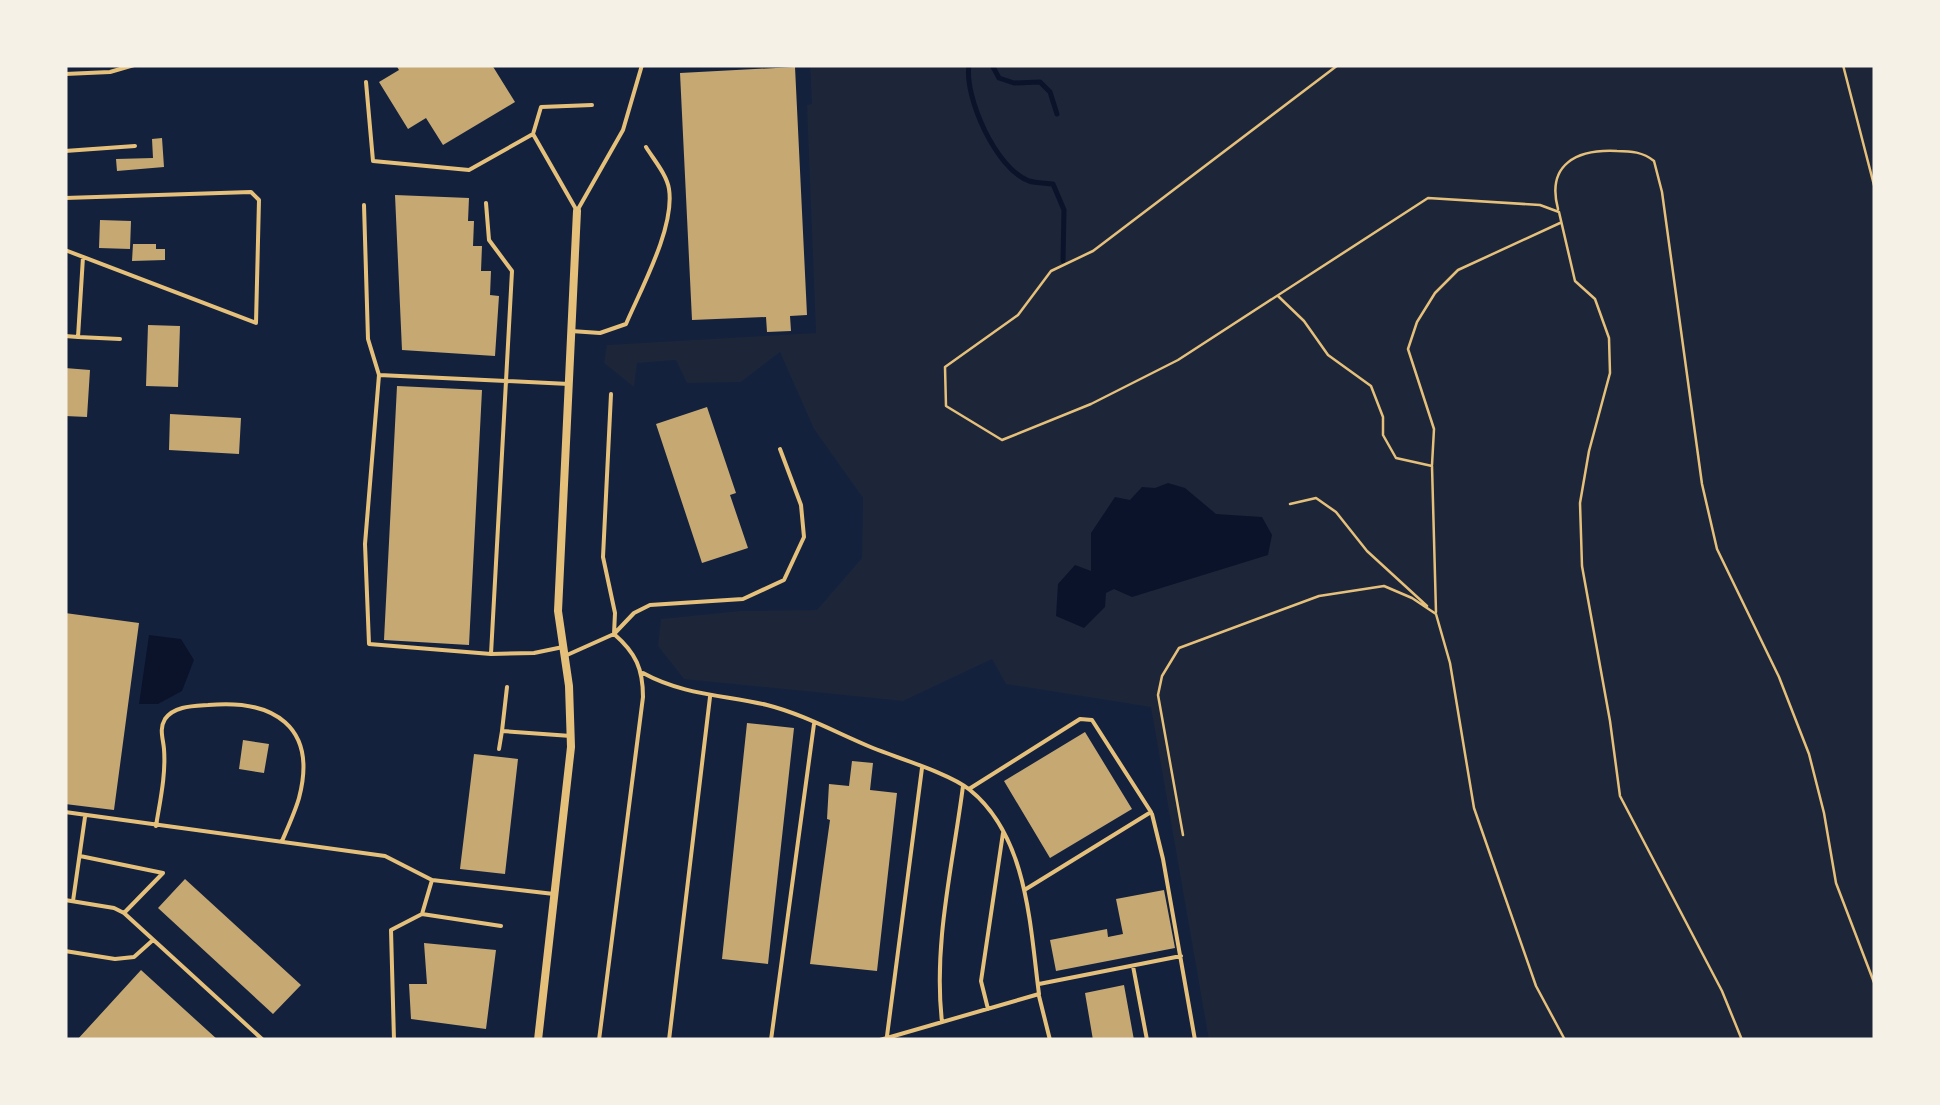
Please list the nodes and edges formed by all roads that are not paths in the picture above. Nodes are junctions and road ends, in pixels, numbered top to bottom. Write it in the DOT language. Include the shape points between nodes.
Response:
graph roads {
  1 [pos="134,65"];
  2 [pos="642,65"];
  3 [pos="65,74"];
  4 [pos="366,82"];
  5 [pos="592,105"];
  6 [pos="532,134"];
  7 [pos="135,146"];
  8 [pos="646,147"];
  9 [pos="65,151"];
  10 [pos="65,198"];
  11 [pos="486,202"];
  12 [pos="364,206"];
  13 [pos="577,211"];
  14 [pos="65,250"];
  15 [pos="83,257"];
  16 [pos="571,330"];
  17 [pos="65,336"];
  18 [pos="78,337"];
  19 [pos="120,339"];
  20 [pos="379,375"];
  21 [pos="506,382"];
  22 [pos="568,384"];
  23 [pos="612,394"];
  24 [pos="780,448"];
  25 [pos="614,634"];
  26 [pos="564,651"];
  27 [pos="490,654"];
  28 [pos="643,673"];
  29 [pos="507,687"];
  30 [pos="710,697"];
  31 [pos="814,724"];
  32 [pos="502,732"];
  33 [pos="571,736"];
  34 [pos="499,749"];
  35 [pos="922,768"];
  36 [pos="966,788"];
  37 [pos="65,812"];
  38 [pos="1152,812"];
  39 [pos="85,815"];
  40 [pos="156,826"];
  41 [pos="1003,832"];
  42 [pos="281,843"];
  43 [pos="80,856"];
  44 [pos="432,880"];
  45 [pos="1024,890"];
  46 [pos="554,894"];
  47 [pos="65,900"];
  48 [pos="73,901"];
  49 [pos="124,913"];
  50 [pos="422,914"];
  51 [pos="501,926"];
  52 [pos="153,940"];
  53 [pos="65,951"];
  54 [pos="1181,956"];
  55 [pos="1133,966"];
  56 [pos="1038,984"];
  57 [pos="1039,994"];
  58 [pos="988,1009"];
  59 [pos="942,1022"];
  60 [pos="883,1039"];
  61 [pos="263,1040"];
  62 [pos="394,1040"];
  63 [pos="538,1040"];
  64 [pos="599,1040"];
  65 [pos="668,1040"];
  66 [pos="771,1040"];
  67 [pos="1050,1040"];
  68 [pos="1147,1040"];
  69 [pos="1194,1040"];
  1 -- 3 [label="lane"];
  2 -- 13 [label="lane" via="624,130"];
  4 -- 6 [label="lane" via="373,161 469,170"];
  5 -- 6 [label="lane" via="541,107"];
  6 -- 13 [label="lane"];
  7 -- 9 [label="lane"];
  8 -- 16 [label="lane" via="669,184 670,204 648,272 626,324 600,333"];
  10 -- 15 [label="lane" via="251,192 259,200 256,323"];
  11 -- 21 [label="lane" via="489,240 512,271"];
  12 -- 20 [label="lane" via="368,339"];
  13 -- 16 [label="street"];
  14 -- 15 [label="lane"];
  15 -- 18 [label="lane"];
  16 -- 22 [label="street"];
  17 -- 18 [label="lane"];
  18 -- 19 [label="lane"];
  20 -- 21 [label="lane"];
  20 -- 27 [label="lane" via="365,544 368,644"];
  21 -- 22 [label="lane"];
  21 -- 27 [label="lane"];
  22 -- 26 [label="street" via="558,610"];
  23 -- 25 [label="lane" via="603,557"];
  24 -- 25 [label="lane" via="801,505 804,537 784,580 743,599 650,605"];
  25 -- 26 [label="lane"];
  25 -- 28 [label="lane" via="632,649"];
  26 -- 27 [label="lane"];
  26 -- 33 [label="street"];
  28 -- 30 [label="lane"];
  28 -- 64 [label="lane"];
  29 -- 32 [label="lane"];
  30 -- 31 [label="lane" via="769,706"];
  30 -- 65 [label="lane"];
  31 -- 35 [label="lane"];
  31 -- 66 [label="lane"];
  32 -- 33 [label="lane"];
  32 -- 34 [label="lane"];
  33 -- 46 [label="street"];
  35 -- 36 [label="lane"];
  35 -- 60 [label="lane"];
  36 -- 38 [label="lane" via="1080,719 1092,720"];
  36 -- 41 [label="lane"];
  36 -- 59 [label="lane" via="940,951"];
  37 -- 39 [label="lane"];
  38 -- 45 [label="lane"];
  38 -- 54 [label="lane"];
  39 -- 40 [label="lane"];
  39 -- 43 [label="lane"];
  40 -- 42 [label="lane"];
  40 -- 42 [label="lane" via="164,771 161,728 168,715 223,703 256,707 285,718 299,744 299,798"];
  41 -- 45 [label="lane"];
  41 -- 58 [label="lane" via="982,970"];
  42 -- 44 [label="lane" via="386,856"];
  43 -- 48 [label="lane"];
  43 -- 49 [label="lane" via="162,873"];
  44 -- 46 [label="lane"];
  44 -- 50 [label="lane"];
  45 -- 56 [label="lane"];
  46 -- 63 [label="street"];
  47 -- 48 [label="lane"];
  48 -- 49 [label="lane"];
  49 -- 52 [label="lane"];
  50 -- 51 [label="lane"];
  50 -- 62 [label="lane" via="391,930"];
  52 -- 53 [label="lane" via="134,956 115,959"];
  52 -- 61 [label="lane"];
  54 -- 55 [label="lane"];
  54 -- 69 [label="lane"];
  55 -- 56 [label="lane"];
  55 -- 68 [label="lane"];
  56 -- 57 [label="lane"];
  57 -- 58 [label="lane"];
  57 -- 67 [label="lane"];
  58 -- 59 [label="lane"];
  59 -- 60 [label="lane"];
}
